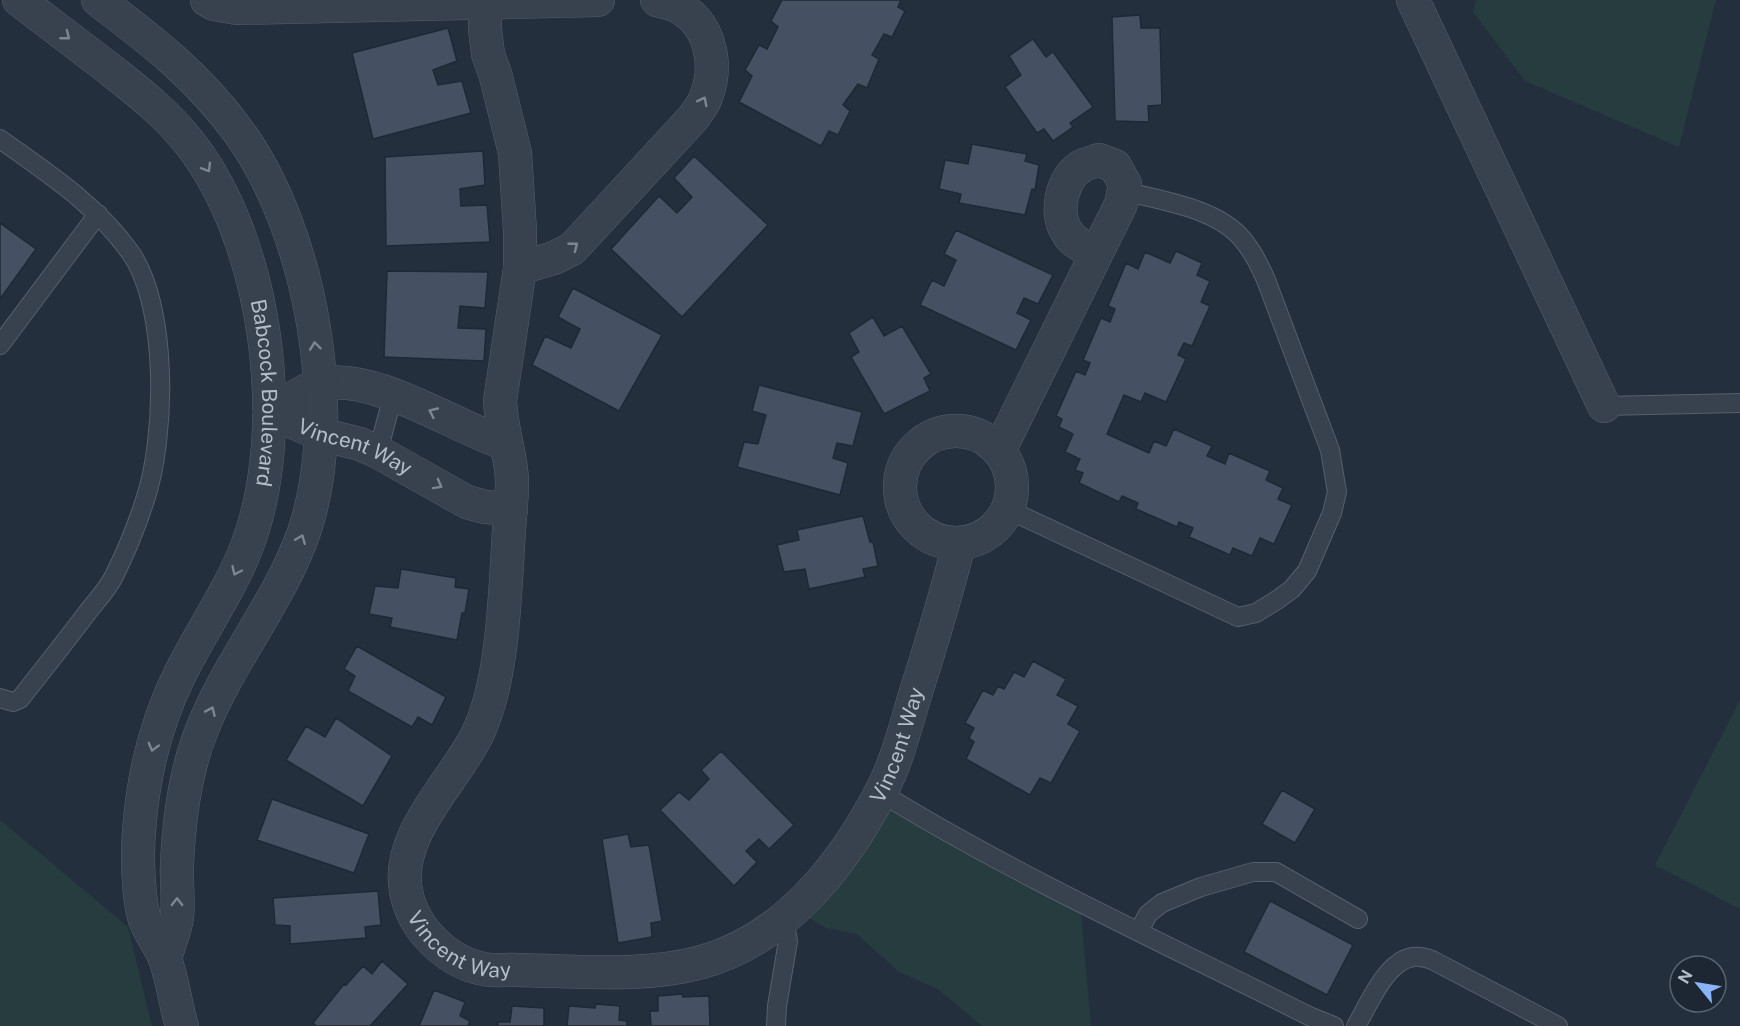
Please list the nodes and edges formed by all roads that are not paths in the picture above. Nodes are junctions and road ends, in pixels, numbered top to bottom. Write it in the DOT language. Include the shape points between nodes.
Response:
graph roads {
  1 [pos="19,0"];
  2 [pos="98,0"];
  3 [pos="207,0"];
  4 [pos="598,0"];
  5 [pos="657,0"];
  6 [pos="1413,0"];
  7 [pos="485,2"];
  8 [pos="0,139"];
  9 [pos="1124,191"];
  10 [pos="98,214"];
  11 [pos="1096,254"];
  12 [pos="520,268"];
  13 [pos="0,345"];
  14 [pos="320,384"];
  15 [pos="393,396"];
  16 [pos="1740,403"];
  17 [pos="1604,406"];
  18 [pos="269,412"];
  19 [pos="320,434"];
  20 [pos="506,444"];
  21 [pos="999,451"];
  22 [pos="378,452"];
  23 [pos="510,509"];
  24 [pos="1007,509"];
  25 [pos="959,544"];
  26 [pos="0,698"];
  27 [pos="881,793"];
  28 [pos="784,919"];
  29 [pos="1358,919"];
  30 [pos="1138,931"];
  31 [pos="165,958"];
  32 [pos="182,1026"];
  33 [pos="776,1026"];
  34 [pos="1334,1026"];
  35 [pos="1356,1026"];
  36 [pos="1558,1026"];
  1 -- 18 [label="street, Babcock Boulevard, one-way" via="156,107 206,164 225,199 250,273 268,367"];
  14 -- 2 [label="street, one-way" via="312,315 300,267 285,219 264,174 240,133 186,71"];
  3 -- 7 [label="street" via="237,8"];
  4 -- 7 [label="street"];
  12 -- 5 [label="street, one-way" via="554,258 578,243 706,99 712,58 706,36 675,5"];
  6 -- 17 [label="street"];
  7 -- 12 [label="street, Vincent Way" via="488,54 515,153"];
  8 -- 10 [label="lane"];
  9 -- 11 [label="street"];
  9 -- 11 [label="street" via="1125,184 1115,166 1099,160 1080,166 1067,181 1061,201 1066,232"];
  9 -- 24 [label="lane" via="1204,212 1242,238 1256,259 1330,450 1337,492 1332,513 1307,571 1292,589 1256,613 1238,617"];
  10 -- 13 [label="lane"];
  10 -- 26 [label="lane" via="131,253 148,292 157,336 160,405 156,451 146,499 114,578 20,699 14,702"];
  11 -- 21 [label="street"];
  12 -- 20 [label="street, Vincent Way" via="500,401"];
  14 -- 15 [label="street, Vincent Way" via="341,382"];
  14 -- 18 [label="street, Vincent Way"];
  14 -- 19 [label="street"];
  20 -- 15 [label="street, Vincent Way, one-way"];
  15 -- 22 [label="lane"];
  16 -- 17 [label="lane"];
  18 -- 19 [label="street, Vincent Way"];
  18 -- 31 [label="street, Babcock Boulevard, one-way" via="264,477 247,546 165,709 143,793 139,864 144,918"];
  19 -- 22 [label="street, Vincent Way"];
  31 -- 19 [label="street, one-way" via="177,917 177,862 189,772 201,732 223,686 304,532 317,471"];
  20 -- 23 [label="street, Vincent Way" via="511,468"];
  21 -- 24 [label="street" via="1011,477 1012,497"];
  21 -- 25 [label="street" via="977,435 940,433 924,441 902,470 902,506 911,522 924,535"];
  22 -- 23 [label="street, Vincent Way, one-way" via="468,502"];
  23 -- 28 [label="street, Vincent Way" via="503,616 488,706 462,762 424,818 407,852 406,890 415,919 447,952 474,966 490,970 616,972 678,967 717,957 751,942"];
  24 -- 25 [label="street" via="994,530 978,540"];
  25 -- 27 [label="street, Vincent Way" via="900,746"];
  27 -- 28 [label="street, Vincent Way" via="829,871"];
  27 -- 30 [label="lane" via="939,828"];
  28 -- 33 [label="lane" via="789,941"];
  29 -- 30 [label="lane" via="1276,872 1253,872 1162,903 1148,914"];
  30 -- 34 [label="lane"];
  31 -- 32 [label="street, Babcock Boulevard"];
  35 -- 36 [label="lane" via="1385,977 1400,962 1415,956 1432,960"];
}
